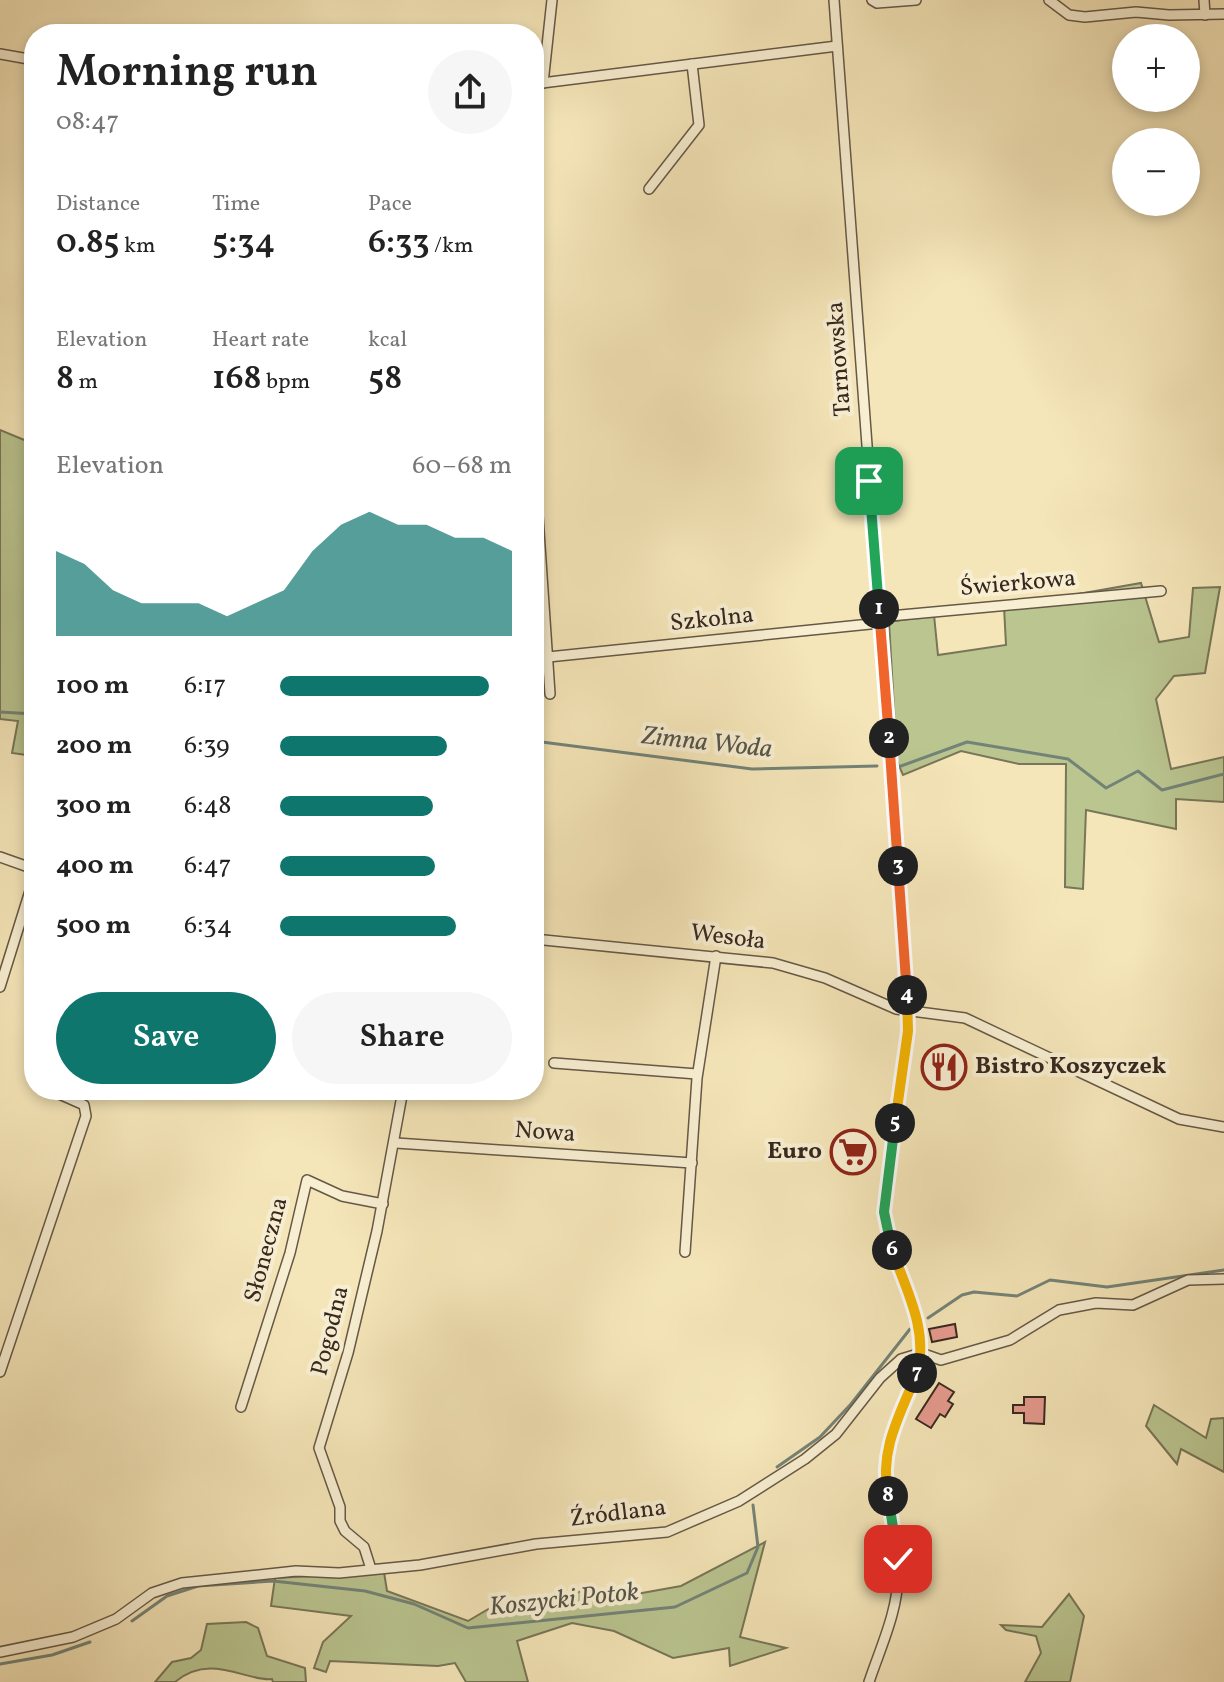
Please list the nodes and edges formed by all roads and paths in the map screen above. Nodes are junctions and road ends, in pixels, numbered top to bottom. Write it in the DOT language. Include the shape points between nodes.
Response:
graph roads {
  1 [pos="552,0"];
  2 [pos="834,0"];
  3 [pos="872,0"];
  4 [pos="916,0"];
  5 [pos="1049,0"];
  6 [pos="1204,0"];
  7 [pos="1224,14"];
  8 [pos="1205,15"];
  9 [pos="837,46"];
  10 [pos="544,52"];
  11 [pos="0,54"];
  12 [pos="24,58"];
  13 [pos="692,64"];
  14 [pos="544,83"];
  15 [pos="649,189"];
  16 [pos="1161,591"];
  17 [pos="544,603"];
  18 [pos="880,620"];
  19 [pos="548,657"];
  20 [pos="550,694"];
  21 [pos="0,857"];
  22 [pos="24,865"];
  23 [pos="24,910"];
  24 [pos="544,940"];
  25 [pos="716,956"];
  26 [pos="0,987"];
  27 [pos="909,1012"];
  28 [pos="554,1063"];
  29 [pos="697,1074"];
  30 [pos="77,1100"];
  31 [pos="402,1100"];
  32 [pos="1224,1127"];
  33 [pos="396,1143"];
  34 [pos="692,1163"];
  35 [pos="383,1204"];
  36 [pos="685,1252"];
  37 [pos="1224,1279"];
  38 [pos="4,1348"];
  39 [pos="921,1353"];
  40 [pos="0,1372"];
  41 [pos="241,1407"];
  42 [pos="371,1569"];
  43 [pos="0,1652"];
  44 [pos="869,1682"];
  1 -- 10 [label="street"];
  2 -- 9 [label="street, Tarnowska"];
  3 -- 4 [label="street"];
  5 -- 8 [label="street" via="1069,15 1085,17 1136,12"];
  6 -- 8 [label="street"];
  7 -- 8 [label="street"];
  9 -- 13 [label="street"];
  9 -- 18 [label="street, Tarnowska"];
  11 -- 12 [label="street"];
  13 -- 14 [label="street"];
  13 -- 15 [label="street" via="699,125"];
  16 -- 18 [label="street, Świerkowa"];
  17 -- 19 [label="street"];
  18 -- 19 [label="street, Szkolna"];
  18 -- 27 [label="street, Tarnowska"];
  19 -- 20 [label="street"];
  21 -- 22 [label="street"];
  23 -- 26 [label="street"];
  24 -- 25 [label="street, Wesoła"];
  25 -- 27 [label="street, Wesoła" via="773,963 825,978"];
  25 -- 29 [label="street"];
  27 -- 32 [label="street, Wesoła" via="965,1018 1179,1119"];
  27 -- 39 [label="street, Tarnowska" via="884,1212 917,1320"];
  28 -- 29 [label="street"];
  29 -- 34 [label="street"];
  30 -- 38 [label="street" via="86,1116"];
  31 -- 33 [label="street, Pogodna"];
  33 -- 34 [label="street, Nowa"];
  33 -- 35 [label="street, Pogodna"];
  34 -- 36 [label="street"];
  35 -- 41 [label="street, Słoneczna" via="342,1196 307,1180 290,1253"];
  35 -- 42 [label="street, Pogodna" via="319,1448 340,1521 364,1547"];
  37 -- 39 [label="street" via="1188,1280 1133,1305 1096,1303 1059,1310 1010,1340 941,1360"];
  38 -- 40 [label="street"];
  39 -- 42 [label="street, Źródlana" via="901,1359 880,1378 836,1434 805,1459 708,1517 655,1534 536,1544"];
  39 -- 44 [label="street" via="886,1455 898,1585"];
  42 -- 43 [label="street, Źródlana" via="182,1583 152,1593 116,1619 73,1637"];
}
